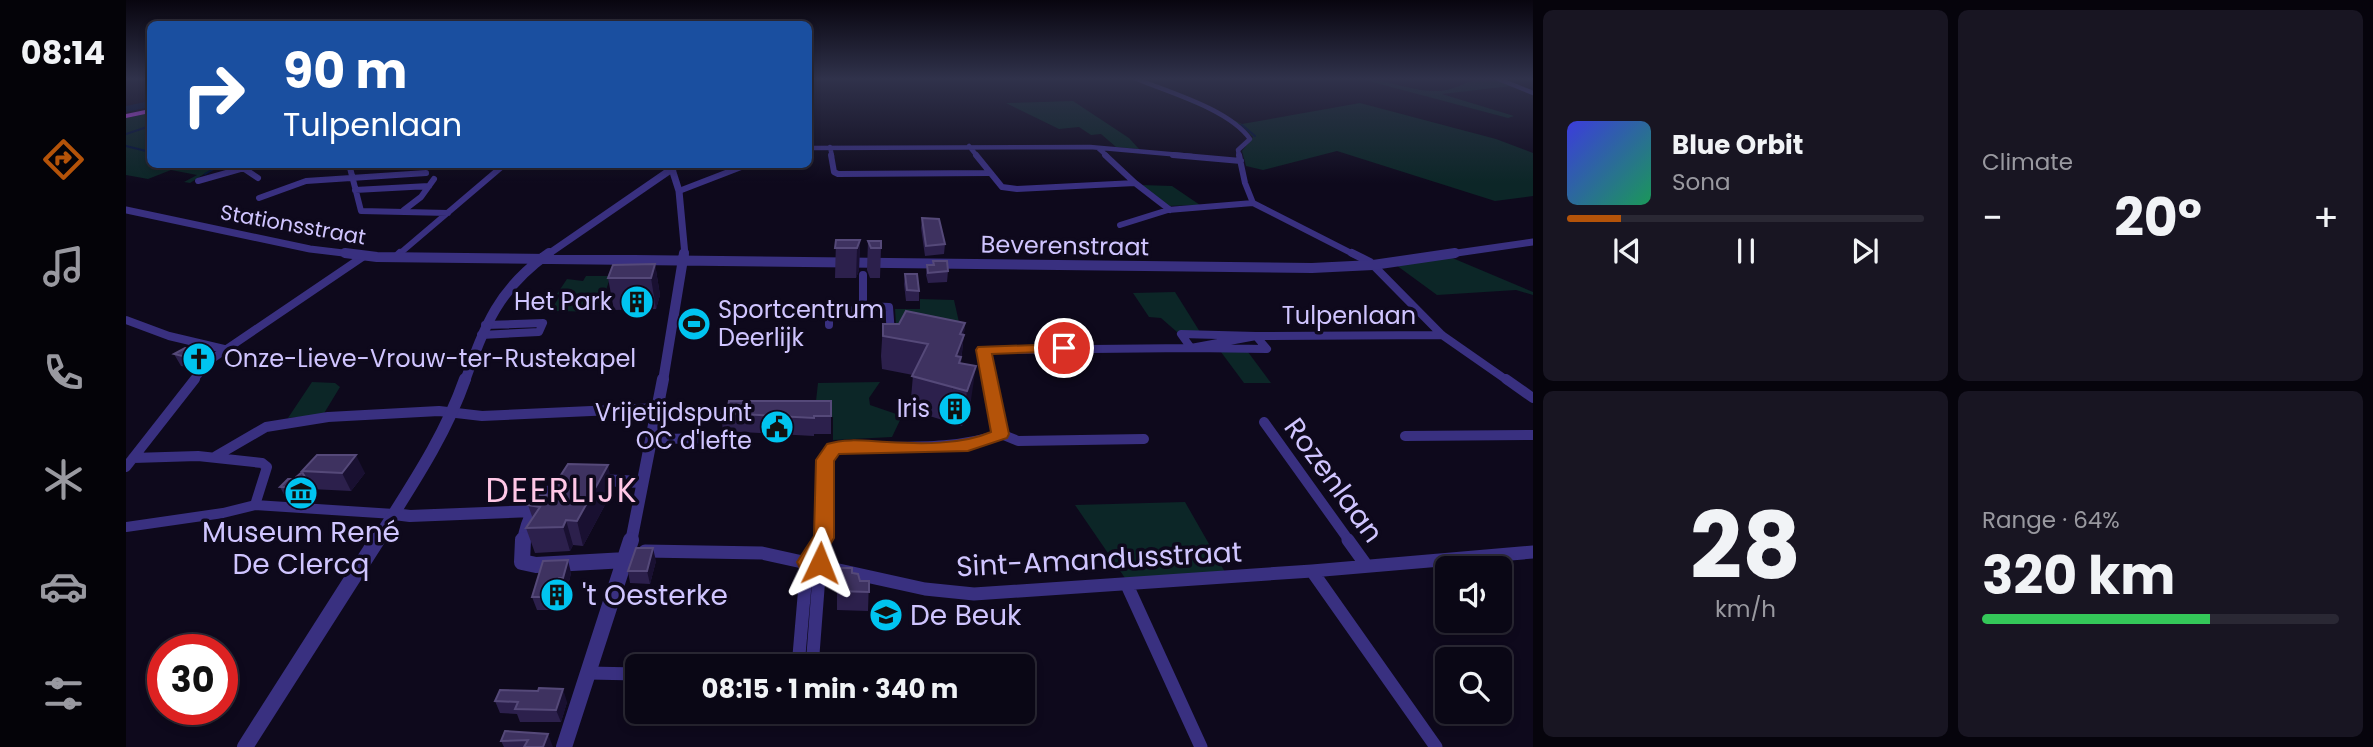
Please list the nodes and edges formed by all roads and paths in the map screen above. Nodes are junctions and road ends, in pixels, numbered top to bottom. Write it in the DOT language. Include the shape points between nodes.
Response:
graph roads {
  1 [pos="1214,113"];
  2 [pos="969,146"];
  3 [pos="830,147"];
  4 [pos="812,148"];
  5 [pos="1098,148"];
  6 [pos="1151,152"];
  7 [pos="1105,153"];
  8 [pos="1241,162"];
  9 [pos="243,168"];
  10 [pos="350,168"];
  11 [pos="500,168"];
  12 [pos="674,168"];
  13 [pos="675,168"];
  14 [pos="739,168"];
  15 [pos="426,173"];
  16 [pos="989,173"];
  17 [pos="353,177"];
  18 [pos="258,178"];
  19 [pos="198,181"];
  20 [pos="1135,183"];
  21 [pos="355,190"];
  22 [pos="679,191"];
  23 [pos="259,198"];
  24 [pos="1253,203"];
  25 [pos="126,210"];
  26 [pos="1170,210"];
  27 [pos="404,211"];
  28 [pos="448,213"];
  29 [pos="1120,225"];
  30 [pos="1533,242"];
  31 [pos="364,256"];
  32 [pos="396,257"];
  33 [pos="541,259"];
  34 [pos="685,260"];
  35 [pos="1373,265"];
  36 [pos="863,268"];
  37 [pos="863,306"];
  38 [pos="126,320"];
  39 [pos="829,325"];
  40 [pos="483,330"];
  41 [pos="1442,335"];
  42 [pos="1255,336"];
  43 [pos="891,339"];
  44 [pos="1191,348"];
  45 [pos="224,349"];
  46 [pos="1533,398"];
  47 [pos="657,411"];
  48 [pos="453,413"];
  49 [pos="1264,422"];
  50 [pos="1001,434"];
  51 [pos="1533,435"];
  52 [pos="1405,436"];
  53 [pos="740,438"];
  54 [pos="651,439"];
  55 [pos="1144,439"];
  56 [pos="216,456"];
  57 [pos="129,462"];
  58 [pos="642,482"];
  59 [pos="255,505"];
  60 [pos="532,512"];
  61 [pos="394,514"];
  62 [pos="126,527"];
  63 [pos="1533,552"];
  64 [pos="627,555"];
  65 [pos="813,562"];
  66 [pos="1366,565"];
  67 [pos="1312,571"];
  68 [pos="1127,584"];
  69 [pos="800,654"];
  70 [pos="812,654"];
  71 [pos="589,673"];
  72 [pos="625,674"];
  73 [pos="245,747"];
  74 [pos="564,747"];
  75 [pos="1201,747"];
  76 [pos="1436,747"];
  1 -- 8 [label="street" via="1250,136 1238,150"];
  2 -- 3 [label="street"];
  2 -- 5 [label="street"];
  2 -- 16 [label="street"];
  3 -- 4 [label="street"];
  3 -- 16 [label="street" via="838,174"];
  5 -- 6 [label="street"];
  5 -- 7 [label="street"];
  6 -- 7 [label="street"];
  6 -- 8 [label="street"];
  7 -- 20 [label="street"];
  8 -- 24 [label="street"];
  9 -- 18 [label="street"];
  9 -- 19 [label="street"];
  10 -- 17 [label="street"];
  11 -- 28 [label="street"];
  12 -- 33 [label="street"];
  13 -- 22 [label="street"];
  14 -- 22 [label="street"];
  15 -- 17 [label="street"];
  16 -- 20 [label="street" via="998,185 1011,189"];
  17 -- 21 [label="street"];
  17 -- 23 [label="street" via="289,185"];
  20 -- 26 [label="street"];
  21 -- 27 [label="street" via="361,211"];
  21 -- 27 [label="street" via="432,182"];
  22 -- 34 [label="street"];
  24 -- 26 [label="street"];
  24 -- 35 [label="street"];
  25 -- 31 [label="street, Stationsstraat"];
  26 -- 29 [label="street"];
  27 -- 28 [label="street"];
  28 -- 32 [label="street"];
  30 -- 35 [label="street, Beverenstraat"];
  31 -- 32 [label="street, Stationsstraat"];
  31 -- 45 [label="street"];
  32 -- 33 [label="street, Stationsstraat"];
  33 -- 34 [label="street, Stationsstraat"];
  33 -- 40 [label="street" via="505,291"];
  34 -- 36 [label="street, Beverenstraat"];
  34 -- 47 [label="street"];
  35 -- 36 [label="street, Beverenstraat"];
  35 -- 41 [label="street"];
  36 -- 37 [label="street"];
  37 -- 39 [label="street" via="851,311 829,310"];
  37 -- 43 [label="street" via="889,307"];
  38 -- 45 [label="street"];
  40 -- 40 [label="street" via="539,332 543,323"];
  40 -- 48 [label="street"];
  41 -- 42 [label="street, Tulpenlaan"];
  41 -- 46 [label="street"];
  42 -- 44 [label="street, Tulpenlaan"];
  42 -- 44 [label="street, Tulpenlaan" via="1181,334"];
  42 -- 44 [label="street, Tulpenlaan" via="1267,349"];
  44 -- 50 [label="street, Tulpenlaan" via="983,350"];
  45 -- 57 [label="street" via="200,370"];
  47 -- 48 [label="street"];
  47 -- 54 [label="street"];
  48 -- 56 [label="street" via="289,421 266,427"];
  48 -- 61 [label="street"];
  49 -- 66 [label="street, Rozenlaan"];
  50 -- 55 [label="street" via="1018,441"];
  50 -- 65 [label="street" via="968,446 833,448 825,460 824,538"];
  51 -- 52 [label="street"];
  53 -- 54 [label="street"];
  54 -- 58 [label="street"];
  56 -- 57 [label="street" via="173,453"];
  56 -- 59 [label="street" via="267,467"];
  58 -- 60 [label="street" via="572,479 545,490"];
  58 -- 64 [label="street"];
  59 -- 61 [label="street"];
  59 -- 62 [label="street"];
  60 -- 61 [label="street"];
  60 -- 64 [label="street" via="523,533 523,562 536,565"];
  61 -- 73 [label="street"];
  63 -- 66 [label="street, Sint-Amandusstraat"];
  64 -- 65 [label="street, Sint-Amandusstraat" via="759,552"];
  64 -- 71 [label="street"];
  65 -- 68 [label="street, Sint-Amandusstraat" via="948,593"];
  65 -- 69 [label="street"];
  65 -- 70 [label="street"];
  66 -- 67 [label="street, Sint-Amandusstraat"];
  67 -- 68 [label="street, Sint-Amandusstraat"];
  67 -- 76 [label="street"];
  68 -- 75 [label="street"];
  71 -- 72 [label="street"];
  71 -- 74 [label="street"];
}
